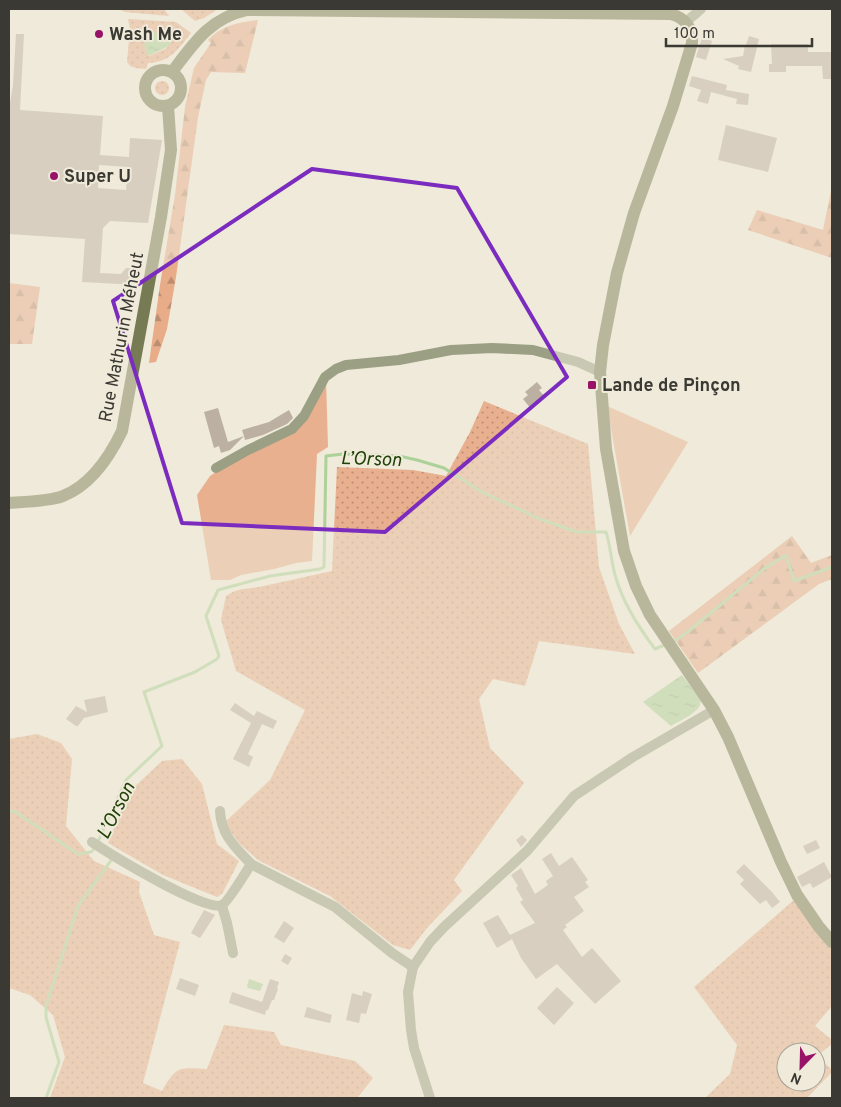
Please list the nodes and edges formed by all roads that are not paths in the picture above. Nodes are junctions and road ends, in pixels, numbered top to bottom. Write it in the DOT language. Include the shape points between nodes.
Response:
graph roads {
  1 [pos="701,9"];
  2 [pos="686,22"];
  3 [pos="172,72"];
  4 [pos="168,106"];
  5 [pos="600,372"];
  6 [pos="216,468"];
  7 [pos="9,503"];
  8 [pos="714,710"];
  9 [pos="220,811"];
  10 [pos="92,842"];
  11 [pos="251,864"];
  12 [pos="222,906"];
  13 [pos="832,942"];
  14 [pos="233,953"];
  15 [pos="413,967"];
  16 [pos="430,1098"];
  1 -- 2 [label="street"];
  2 -- 3 [label="street" via="671,14 247,10 210,26"];
  2 -- 5 [label="street" via="692,42 617,273"];
  3 -- 4 [label="street" via="181,87 178,99"];
  3 -- 4 [label="street" via="155,71 144,86 151,102"];
  4 -- 7 [label="street, Rue Mathurin Méheut" via="171,150 122,431 102,466 63,497"];
  5 -- 6 [label="street" via="578,362 533,350 492,348 451,350 399,360 346,365 325,377 304,416 292,429"];
  5 -- 8 [label="street" via="606,449 624,551 650,615"];
  8 -- 13 [label="street" via="797,895"];
  8 -- 15 [label="street" via="574,796 527,851 444,927"];
  9 -- 11 [label="street" via="224,832"];
  10 -- 12 [label="street" via="154,879 210,905"];
  11 -- 12 [label="street"];
  11 -- 15 [label="street" via="335,907"];
  12 -- 14 [label="street"];
  15 -- 16 [label="street" via="408,992 410,1030"];
}
